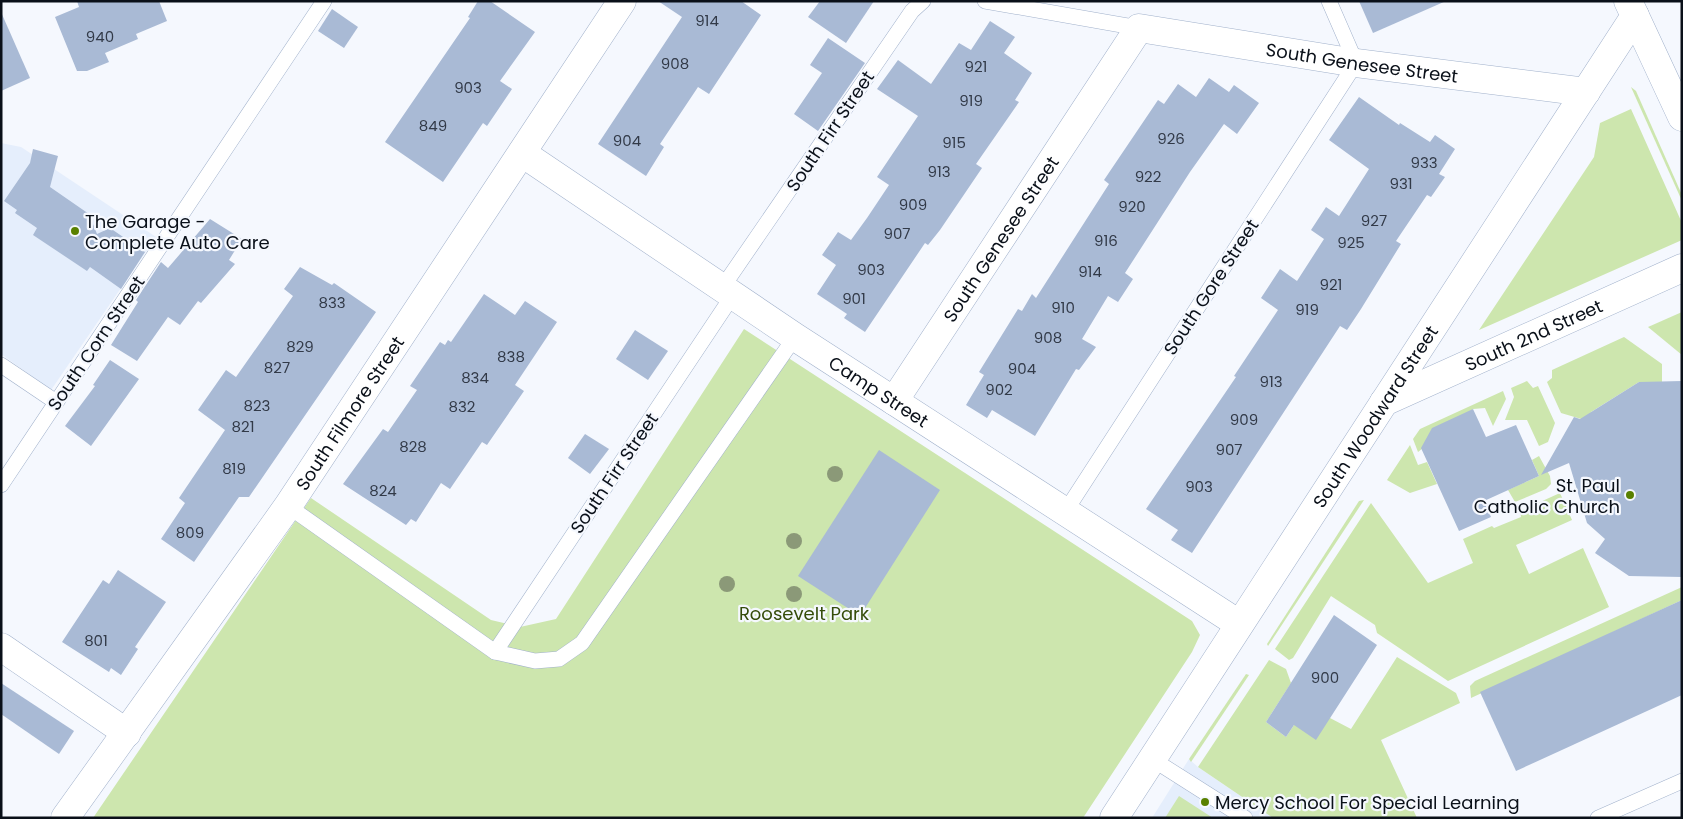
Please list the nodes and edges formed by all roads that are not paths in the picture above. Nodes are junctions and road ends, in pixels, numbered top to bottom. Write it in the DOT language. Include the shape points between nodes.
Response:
graph roads {
  1 [pos="324,1"];
  2 [pos="622,1"];
  3 [pos="923,1"];
  4 [pos="985,1"];
  5 [pos="1329,1"];
  6 [pos="1055,7"];
  7 [pos="1632,8"];
  8 [pos="1139,28"];
  9 [pos="1356,63"];
  10 [pos="1586,92"];
  11 [pos="1682,117"];
  12 [pos="522,152"];
  13 [pos="1682,268"];
  14 [pos="728,292"];
  15 [pos="795,337"];
  16 [pos="1,365"];
  17 [pos="894,401"];
  18 [pos="56,402"];
  19 [pos="1384,402"];
  20 [pos="1,485"];
  21 [pos="288,506"];
  22 [pos="1065,512"];
  23 [pos="1239,624"];
  24 [pos="1,647"];
  25 [pos="495,652"];
  26 [pos="126,733"];
  27 [pos="1152,758"];
  28 [pos="1680,787"];
  29 [pos="66,818"];
  30 [pos="1114,818"];
  31 [pos="1245,818"];
  32 [pos="1598,818"];
  1 -- 18 [label="lane, South Corn Street"];
  2 -- 12 [label="street, South Filmore Street"];
  3 -- 14 [label="lane, South Firr Street" via="912,11"];
  4 -- 6 [label="lane, South Genesee Street"];
  5 -- 9 [label="lane"];
  6 -- 8 [label="lane, South Genesee Street"];
  7 -- 10 [label="street, South Woodward Street"];
  7 -- 11 [label="street"];
  8 -- 9 [label="street, South Genesee Street"];
  8 -- 17 [label="street, South Genesee Street"];
  9 -- 10 [label="street, South Genesee Street"];
  9 -- 22 [label="lane, South Gore Street"];
  10 -- 19 [label="street, South Woodward Street"];
  12 -- 14 [label="street, Camp Street"];
  12 -- 21 [label="street, South Filmore Street"];
  13 -- 19 [label="street, South 2nd Street"];
  14 -- 15 [label="street, Camp Street"];
  14 -- 25 [label="lane, South Firr Street"];
  15 -- 17 [label="street, Camp Street"];
  15 -- 25 [label="lane" via="582,643 558,660 535,661"];
  16 -- 18 [label="lane"];
  17 -- 22 [label="street, Camp Street"];
  18 -- 20 [label="lane, South Corn Street"];
  19 -- 23 [label="street, South Woodward Street"];
  21 -- 25 [label="lane"];
  21 -- 26 [label="street, South Filmore Street"];
  22 -- 23 [label="street, Camp Street"];
  23 -- 27 [label="street, South Woodward Street"];
  24 -- 26 [label="street"];
  26 -- 29 [label="street, South Filmore Street"];
  27 -- 30 [label="street, South Woodward Street"];
  27 -- 31 [label="lane"];
  28 -- 32 [label="lane"];
}
